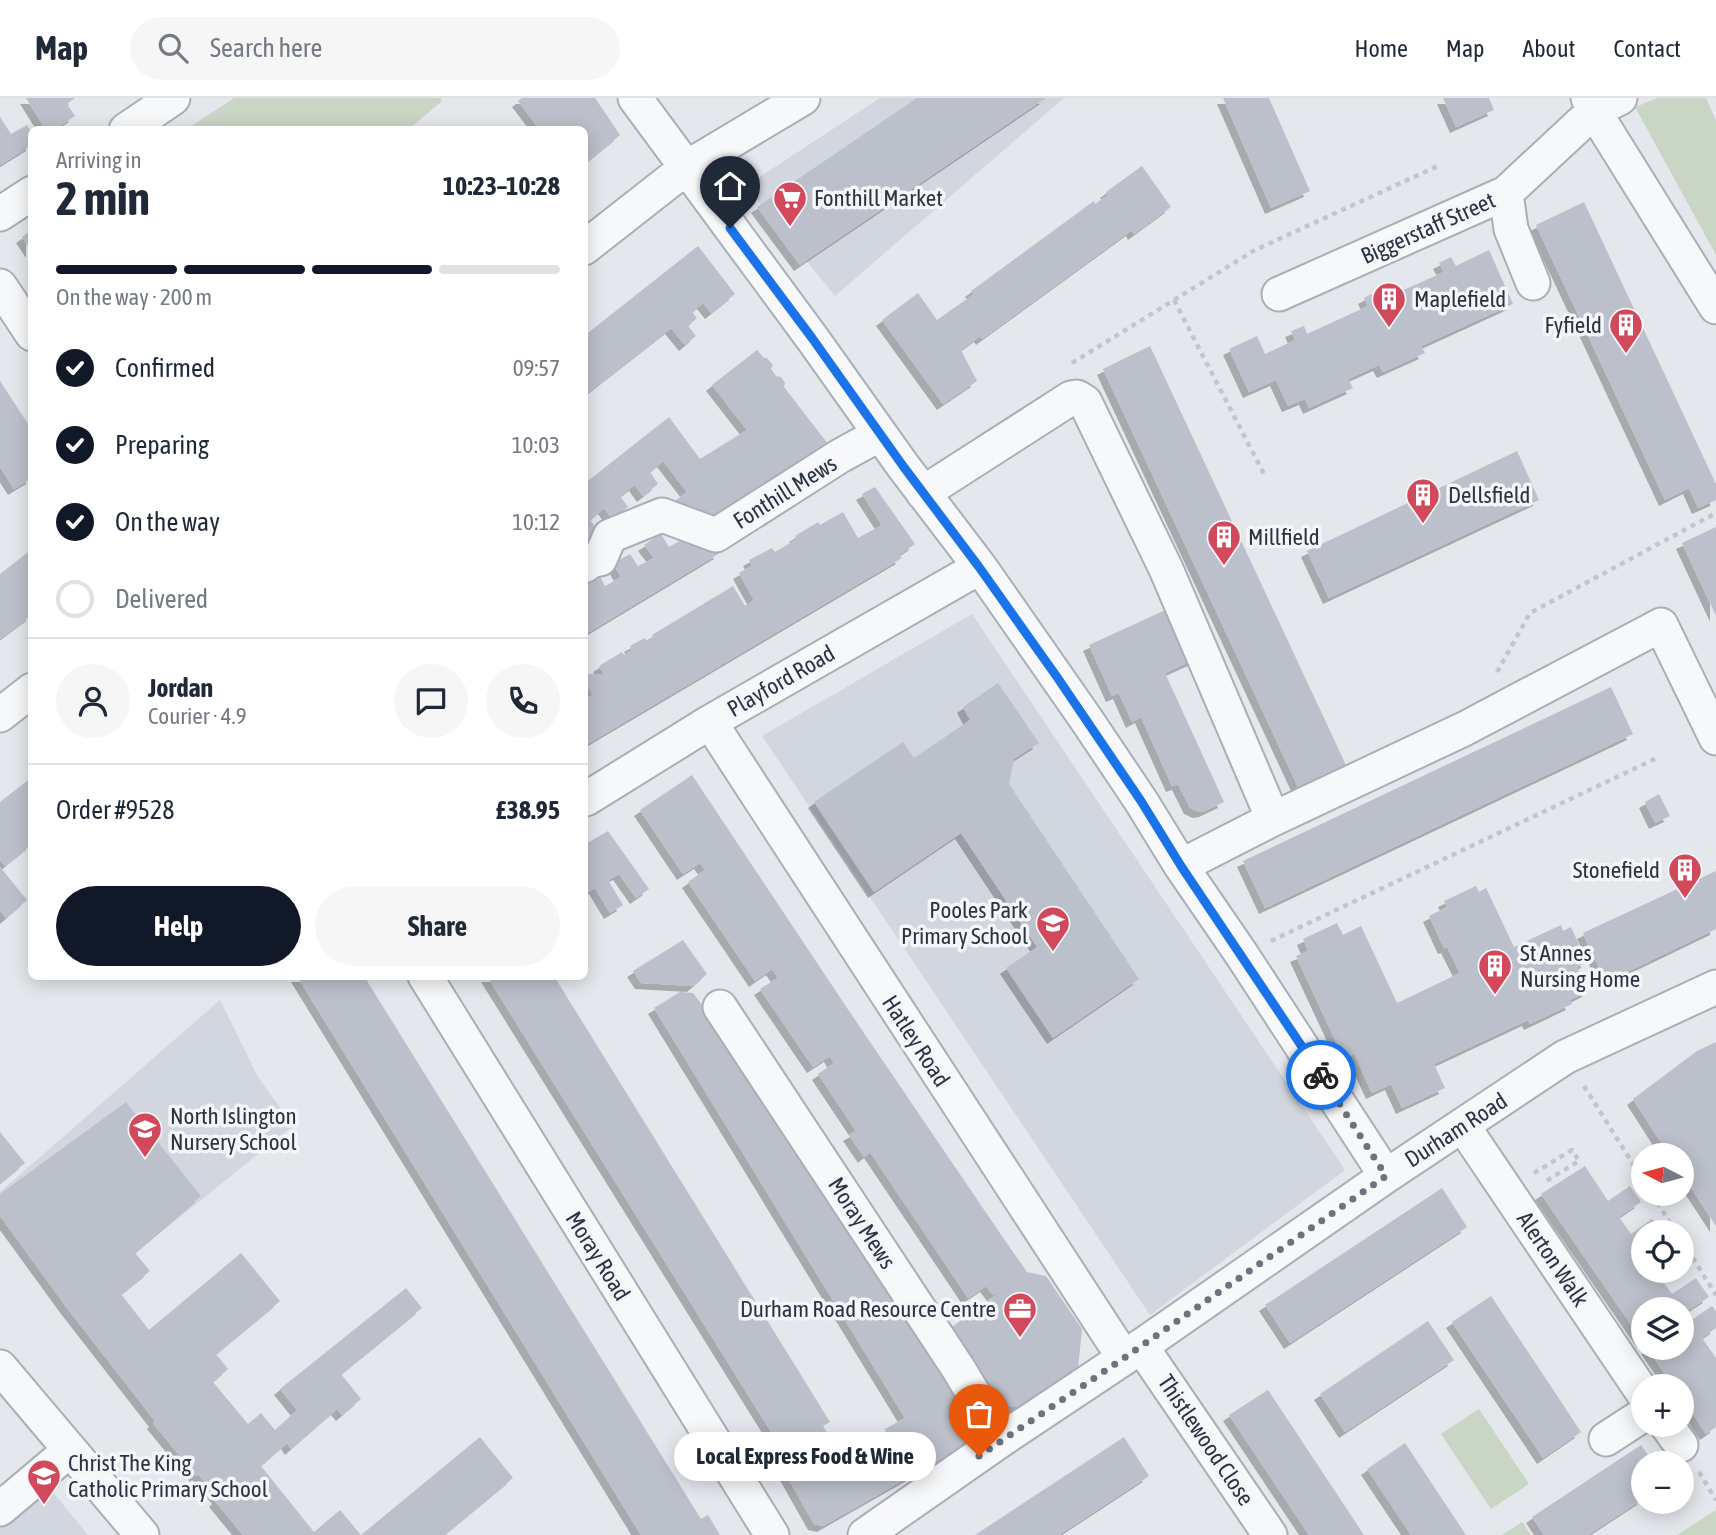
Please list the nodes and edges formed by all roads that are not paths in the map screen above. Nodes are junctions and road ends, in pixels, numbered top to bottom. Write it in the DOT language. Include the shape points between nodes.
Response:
graph roads {
  1 [pos="173,98"];
  2 [pos="635,98"];
  3 [pos="803,98"];
  4 [pos="1601,102"];
  5 [pos="132,126"];
  6 [pos="686,168"];
  7 [pos="1506,193"];
  8 [pos="28,196"];
  9 [pos="0,214"];
  10 [pos="588,245"];
  11 [pos="1533,283"];
  12 [pos="0,286"];
  13 [pos="1279,294"];
  14 [pos="1716,307"];
  15 [pos="28,328"];
  16 [pos="880,434"];
  17 [pos="923,493"];
  18 [pos="588,564"];
  19 [pos="979,567"];
  20 [pos="28,693"];
  21 [pos="0,715"];
  22 [pos="710,722"];
  23 [pos="1716,738"];
  24 [pos="588,798"];
  25 [pos="1273,819"];
  26 [pos="1181,866"];
  27 [pos="427,980"];
  28 [pos="1716,987"];
  29 [pos="720,1007"];
  30 [pos="1463,1126"];
  31 [pos="1386,1176"];
  32 [pos="1133,1352"];
  33 [pos="0,1367"];
  34 [pos="1631,1375"];
  35 [pos="1631,1423"];
  36 [pos="1606,1439"];
  37 [pos="1001,1440"];
  38 [pos="70,1450"];
  39 [pos="0,1509"];
  40 [pos="142,1535"];
  41 [pos="772,1535"];
  42 [pos="865,1535"];
  43 [pos="1270,1535"];
  1 -- 5 [label="street"];
  2 -- 6 [label="street"];
  3 -- 6 [label="street"];
  4 -- 7 [label="street, Biggerstaff Street"];
  4 -- 14 [label="street, Biggerstaff Street"];
  6 -- 10 [label="street"];
  6 -- 16 [label="street"];
  7 -- 11 [label="street" via="1511,229"];
  7 -- 13 [label="street, Biggerstaff Street"];
  8 -- 9 [label="street"];
  12 -- 15 [label="street"];
  16 -- 17 [label="street"];
  16 -- 18 [label="street, Fonthill Mews" via="716,535 662,515 610,536 600,559"];
  17 -- 19 [label="street"];
  17 -- 25 [label="street" via="1071,398 1085,402 1166,569"];
  19 -- 22 [label="street, Playford Road"];
  19 -- 26 [label="street" via="1086,719"];
  20 -- 21 [label="street"];
  22 -- 24 [label="street, Playford Road"];
  22 -- 32 [label="street, Hatley Road" via="911,1034"];
  23 -- 25 [label="street" via="1661,625 1464,729"];
  25 -- 26 [label="street"];
  26 -- 31 [label="street"];
  27 -- 41 [label="street, Moray Road"];
  28 -- 30 [label="street, Durham Road" via="1565,1057"];
  29 -- 37 [label="street, Moray Mews"];
  30 -- 31 [label="street, Durham Road"];
  30 -- 34 [label="street, Alerton Walk"];
  31 -- 32 [label="street, Durham Road"];
  32 -- 37 [label="street, Durham Road"];
  32 -- 43 [label="street, Thistlewood Close"];
  33 -- 38 [label="street"];
  35 -- 36 [label="street"];
  37 -- 42 [label="street, Durham Road"];
  38 -- 39 [label="street"];
  38 -- 40 [label="street"];
}
